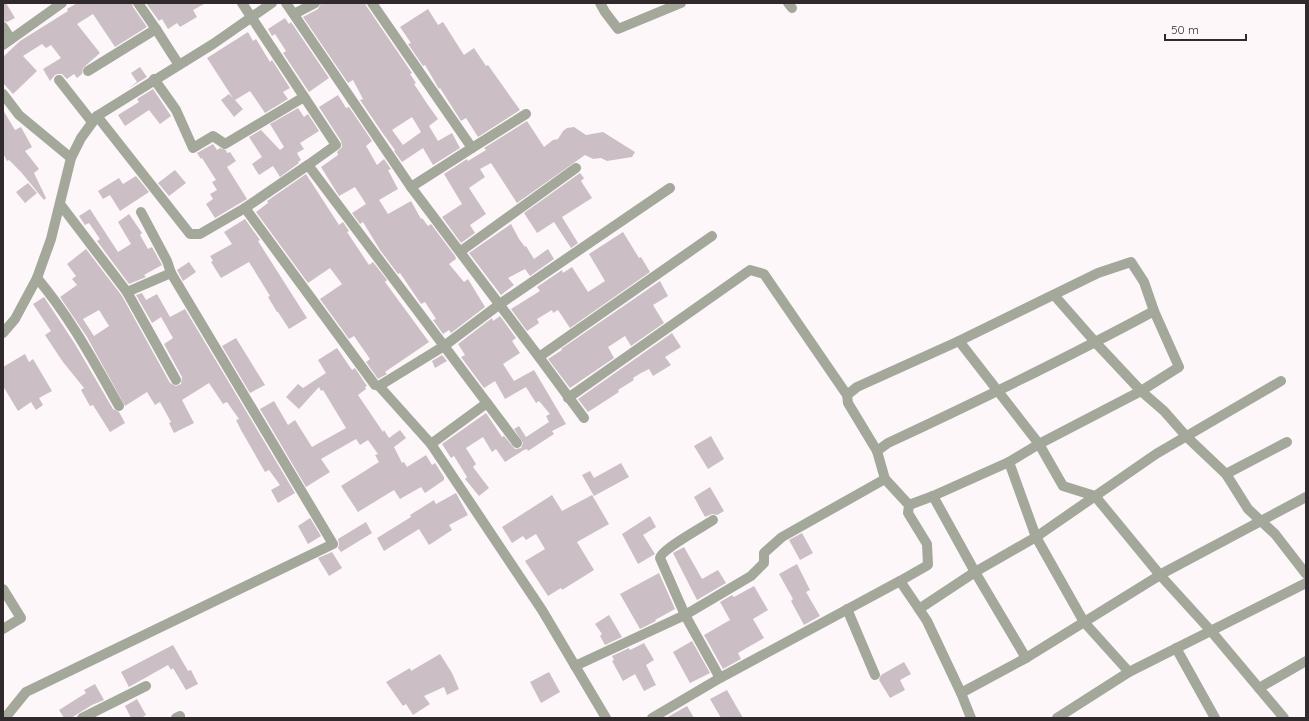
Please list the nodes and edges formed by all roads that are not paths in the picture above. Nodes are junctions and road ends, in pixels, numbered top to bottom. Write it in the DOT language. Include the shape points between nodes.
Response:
graph roads {
  1 [pos="62,3"];
  2 [pos="138,3"];
  3 [pos="242,3"];
  4 [pos="272,3"];
  5 [pos="286,3"];
  6 [pos="315,3"];
  7 [pos="372,3"];
  8 [pos="600,3"];
  9 [pos="681,3"];
  10 [pos="294,14"];
  11 [pos="252,16"];
  12 [pos="3,27"];
  13 [pos="156,28"];
  14 [pos="7,42"];
  15 [pos="179,65"];
  16 [pos="88,72"];
  17 [pos="154,79"];
  18 [pos="59,80"];
  19 [pos="3,94"];
  20 [pos="304,97"];
  21 [pos="526,114"];
  22 [pos="94,119"];
  23 [pos="472,148"];
  24 [pos="71,158"];
  25 [pos="308,165"];
  26 [pos="576,168"];
  27 [pos="411,187"];
  28 [pos="670,188"];
  29 [pos="60,204"];
  30 [pos="245,208"];
  31 [pos="141,212"];
  32 [pos="712,236"];
  33 [pos="461,252"];
  34 [pos="171,273"];
  35 [pos="37,278"];
  36 [pos="128,292"];
  37 [pos="1054,295"];
  38 [pos="500,304"];
  39 [pos="1154,311"];
  40 [pos="3,333"];
  41 [pos="959,342"];
  42 [pos="1096,343"];
  43 [pos="444,346"];
  44 [pos="539,357"];
  45 [pos="176,380"];
  46 [pos="1281,381"];
  47 [pos="379,386"];
  48 [pos="999,391"];
  49 [pos="1141,391"];
  50 [pos="847,394"];
  51 [pos="568,398"];
  52 [pos="487,403"];
  53 [pos="119,406"];
  54 [pos="584,418"];
  55 [pos="1186,436"];
  56 [pos="1287,442"];
  57 [pos="517,443"];
  58 [pos="431,444"];
  59 [pos="1039,444"];
  60 [pos="877,451"];
  61 [pos="1009,462"];
  62 [pos="1226,474"];
  63 [pos="885,479"];
  64 [pos="933,496"];
  65 [pos="1095,496"];
  66 [pos="1306,498"];
  67 [pos="909,504"];
  68 [pos="713,520"];
  69 [pos="1262,522"];
  70 [pos="1036,537"];
  71 [pos="975,572"];
  72 [pos="1306,574"];
  73 [pos="1160,575"];
  74 [pos="900,581"];
  75 [pos="1306,583"];
  76 [pos="3,589"];
  77 [pos="847,609"];
  78 [pos="919,609"];
  79 [pos="685,615"];
  80 [pos="1084,622"];
  81 [pos="3,629"];
  82 [pos="1211,631"];
  83 [pos="1176,648"];
  84 [pos="1026,658"];
  85 [pos="1306,661"];
  86 [pos="575,666"];
  87 [pos="1129,672"];
  88 [pos="875,675"];
  89 [pos="720,678"];
  90 [pos="146,686"];
  91 [pos="1259,688"];
  92 [pos="961,693"];
  93 [pos="5,718"];
  94 [pos="82,718"];
  95 [pos="606,718"];
  96 [pos="652,718"];
  97 [pos="971,718"];
  98 [pos="1057,718"];
  99 [pos="1215,718"];
  100 [pos="1284,718"];
  1 -- 14 [label="street"];
  2 -- 13 [label="street"];
  3 -- 11 [label="street"];
  4 -- 11 [label="street"];
  5 -- 10 [label="street"];
  6 -- 10 [label="street"];
  7 -- 23 [label="street"];
  8 -- 9 [label="street" via="618,29"];
  10 -- 27 [label="street"];
  11 -- 15 [label="street"];
  11 -- 20 [label="street"];
  12 -- 14 [label="street"];
  13 -- 15 [label="street"];
  13 -- 16 [label="street"];
  15 -- 17 [label="street"];
  17 -- 20 [label="street" via="176,110 193,148 213,136 225,144"];
  17 -- 22 [label="street"];
  18 -- 22 [label="street"];
  19 -- 24 [label="street" via="19,115"];
  20 -- 25 [label="street" via="336,145"];
  21 -- 23 [label="street"];
  22 -- 24 [label="street"];
  22 -- 30 [label="street" via="190,234 200,234"];
  23 -- 27 [label="street"];
  24 -- 29 [label="street"];
  25 -- 30 [label="street"];
  25 -- 43 [label="street"];
  26 -- 33 [label="street"];
  27 -- 33 [label="street"];
  28 -- 38 [label="street"];
  29 -- 35 [label="street"];
  29 -- 36 [label="street"];
  30 -- 47 [label="street" via="375,385"];
  31 -- 34 [label="street"];
  32 -- 44 [label="street"];
  33 -- 38 [label="street"];
  34 -- 36 [label="street"];
  34 -- 93 [label="street" via="333,544 26,692"];
  35 -- 40 [label="street" via="15,319"];
  35 -- 53 [label="street" via="83,343"];
  36 -- 45 [label="street"];
  37 -- 39 [label="street" via="1098,273 1131,262 1144,282"];
  37 -- 41 [label="street"];
  37 -- 42 [label="street"];
  38 -- 43 [label="street"];
  38 -- 44 [label="street"];
  39 -- 42 [label="street"];
  39 -- 49 [label="street" via="1179,367"];
  41 -- 48 [label="street"];
  41 -- 50 [label="street" via="857,387"];
  42 -- 48 [label="street"];
  42 -- 49 [label="street"];
  43 -- 47 [label="street"];
  43 -- 52 [label="street"];
  44 -- 51 [label="street"];
  46 -- 55 [label="street"];
  47 -- 58 [label="street"];
  48 -- 59 [label="street"];
  48 -- 60 [label="street" via="888,443"];
  49 -- 55 [label="street" via="1164,411"];
  49 -- 59 [label="street"];
  50 -- 51 [label="street" via="764,274 750,270"];
  50 -- 60 [label="street" via="848,403"];
  51 -- 54 [label="street"];
  52 -- 57 [label="street"];
  52 -- 58 [label="street"];
  55 -- 62 [label="street"];
  55 -- 65 [label="street"];
  56 -- 62 [label="street"];
  58 -- 86 [label="street" via="542,610"];
  59 -- 61 [label="street"];
  59 -- 65 [label="street" via="1063,486"];
  60 -- 63 [label="street"];
  61 -- 64 [label="street"];
  61 -- 70 [label="street"];
  62 -- 69 [label="street" via="1248,509"];
  63 -- 67 [label="street"];
  63 -- 79 [label="street" via="782,537 764,553 764,563 751,576"];
  64 -- 67 [label="street"];
  64 -- 71 [label="street"];
  65 -- 70 [label="street"];
  65 -- 73 [label="street"];
  66 -- 69 [label="street"];
  67 -- 74 [label="street" via="908,513 927,544 928,565"];
  68 -- 79 [label="street" via="661,554 660,558"];
  69 -- 72 [label="street"];
  69 -- 73 [label="street"];
  70 -- 71 [label="street"];
  70 -- 80 [label="street"];
  71 -- 78 [label="street"];
  71 -- 84 [label="street"];
  73 -- 80 [label="street"];
  73 -- 82 [label="street"];
  74 -- 77 [label="street"];
  74 -- 78 [label="street"];
  75 -- 82 [label="street"];
  76 -- 81 [label="street" via="21,618"];
  77 -- 88 [label="street"];
  77 -- 89 [label="street"];
  78 -- 92 [label="street"];
  79 -- 86 [label="street"];
  79 -- 89 [label="street"];
  80 -- 84 [label="street"];
  80 -- 87 [label="street"];
  82 -- 83 [label="street"];
  82 -- 91 [label="street"];
  83 -- 87 [label="street"];
  83 -- 99 [label="street"];
  84 -- 92 [label="street"];
  85 -- 91 [label="street"];
  86 -- 95 [label="street"];
  87 -- 98 [label="street"];
  89 -- 96 [label="street"];
  90 -- 94 [label="street"];
  91 -- 100 [label="street"];
  92 -- 97 [label="street"];
}
